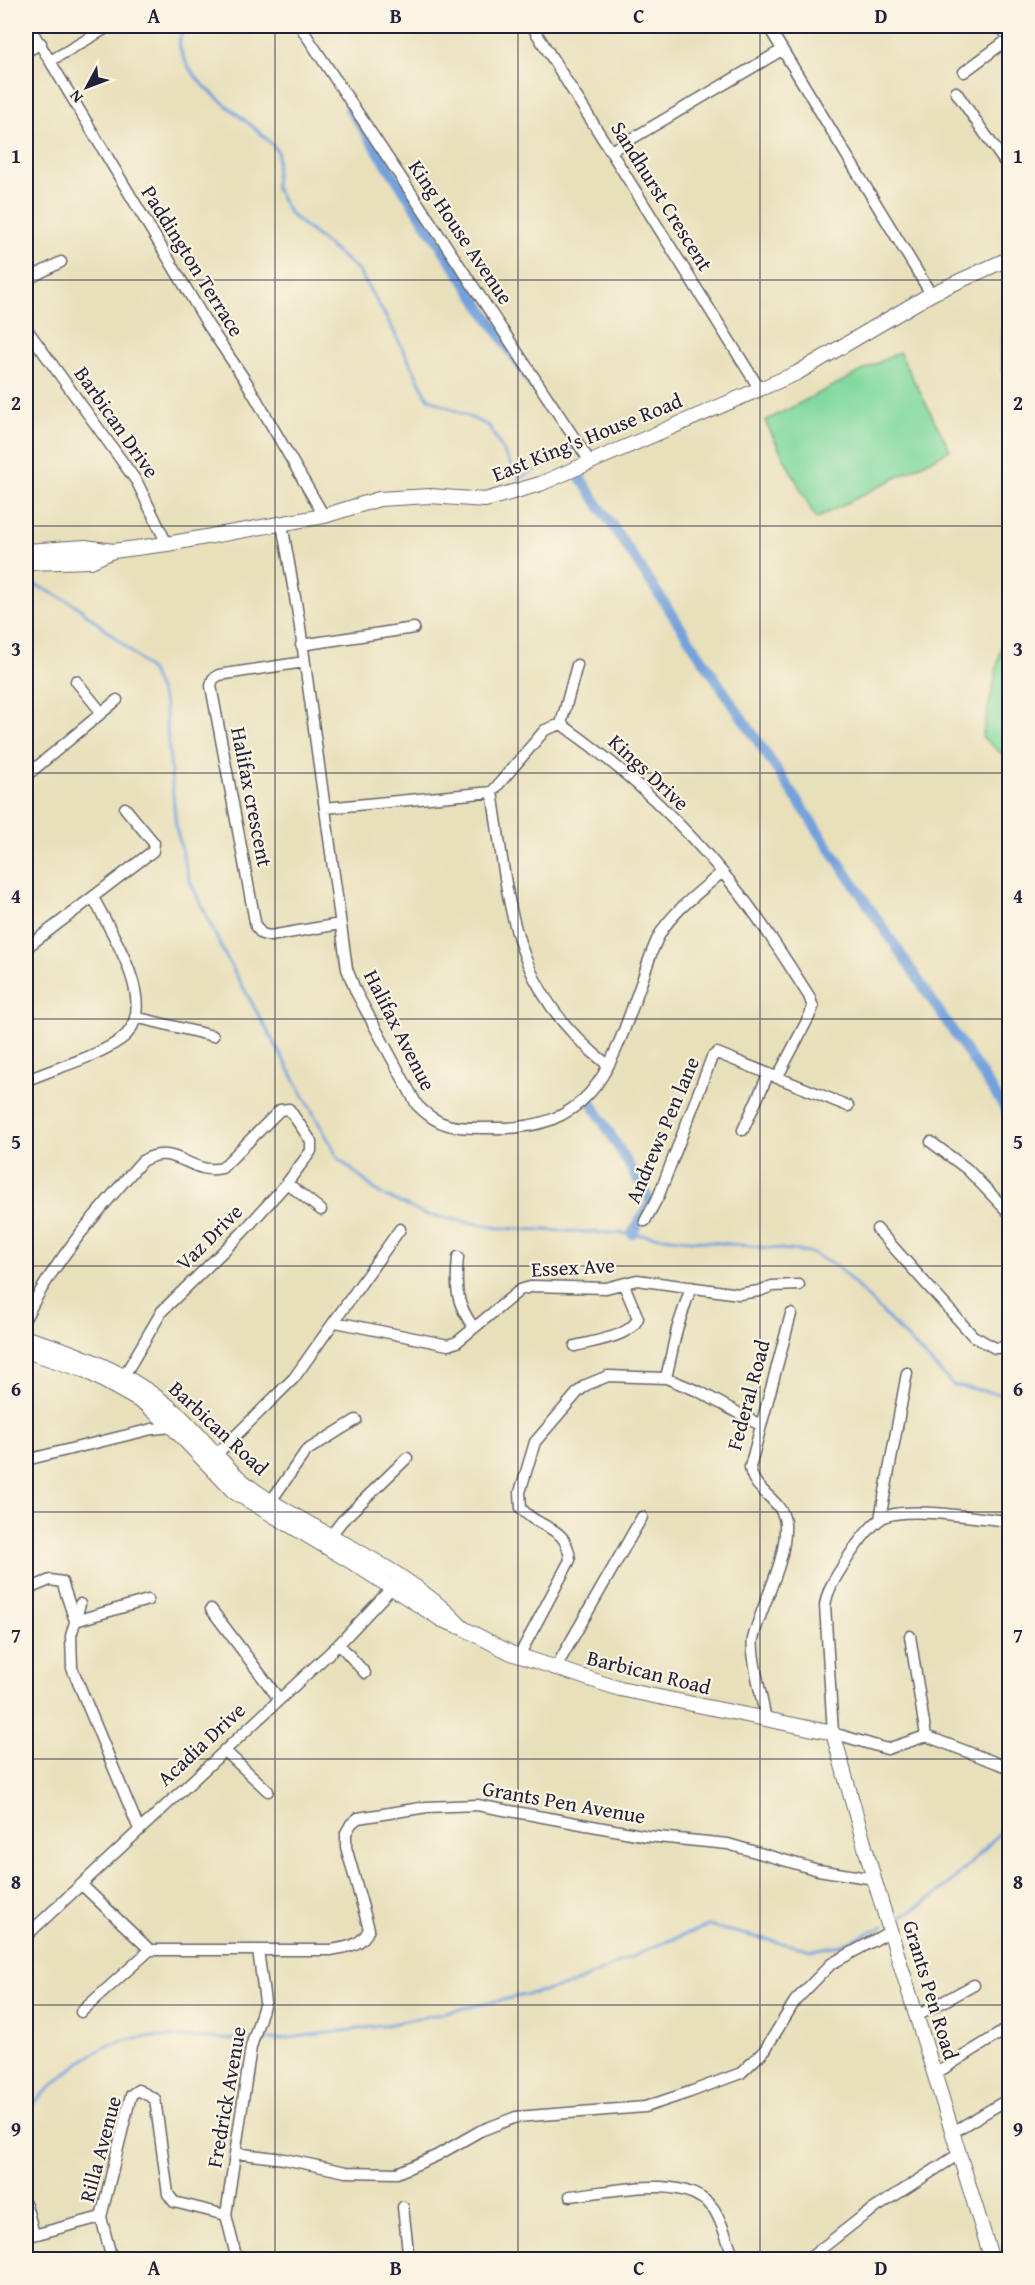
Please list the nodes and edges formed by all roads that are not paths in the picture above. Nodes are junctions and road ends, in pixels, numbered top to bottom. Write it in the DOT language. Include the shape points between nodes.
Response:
graph roads {
  1 [pos="29,26"];
  2 [pos="110,26"];
  3 [pos="300,26"];
  4 [pos="532,26"];
  5 [pos="768,26"];
  6 [pos="999,26"];
  7 [pos="1010,38"];
  8 [pos="41,43"];
  9 [pos="782,50"];
  10 [pos="26,52"];
  11 [pos="50,61"];
  12 [pos="964,72"];
  13 [pos="956,92"];
  14 [pos="611,151"];
  15 [pos="1010,170"];
  16 [pos="1010,258"];
  17 [pos="61,262"];
  18 [pos="26,280"];
  19 [pos="931,294"];
  20 [pos="26,328"];
  21 [pos="759,388"];
  22 [pos="589,460"];
  23 [pos="324,516"];
  24 [pos="282,524"];
  25 [pos="167,544"];
  26 [pos="26,551"];
  27 [pos="113,551"];
  28 [pos="26,563"];
  29 [pos="414,628"];
  30 [pos="301,645"];
  31 [pos="304,662"];
  32 [pos="577,665"];
  33 [pos="76,681"];
  34 [pos="117,700"];
  35 [pos="102,713"];
  36 [pos="561,724"];
  37 [pos="26,776"];
  38 [pos="492,792"];
  39 [pos="125,808"];
  40 [pos="325,808"];
  41 [pos="721,873"];
  42 [pos="93,897"];
  43 [pos="340,924"];
  44 [pos="26,948"];
  45 [pos="135,1017"];
  46 [pos="213,1036"];
  47 [pos="608,1065"];
  48 [pos="772,1077"];
  49 [pos="27,1078"];
  50 [pos="848,1106"];
  51 [pos="743,1130"];
  52 [pos="932,1142"];
  53 [pos="287,1183"];
  54 [pos="321,1210"];
  55 [pos="1010,1214"];
  56 [pos="645,1221"];
  57 [pos="400,1229"];
  58 [pos="877,1229"];
  59 [pos="458,1257"];
  60 [pos="624,1285"];
  61 [pos="799,1285"];
  62 [pos="691,1287"];
  63 [pos="791,1314"];
  64 [pos="26,1317"];
  65 [pos="336,1322"];
  66 [pos="474,1328"];
  67 [pos="26,1338"];
  68 [pos="575,1346"];
  69 [pos="1010,1347"];
  70 [pos="26,1352"];
  71 [pos="907,1372"];
  72 [pos="124,1376"];
  73 [pos="666,1378"];
  74 [pos="356,1420"];
  75 [pos="760,1425"];
  76 [pos="172,1427"];
  77 [pos="216,1455"];
  78 [pos="407,1458"];
  79 [pos="26,1460"];
  80 [pos="271,1501"];
  81 [pos="642,1517"];
  82 [pos="880,1519"];
  83 [pos="1010,1521"];
  84 [pos="332,1534"];
  85 [pos="397,1583"];
  86 [pos="26,1590"];
  87 [pos="148,1600"];
  88 [pos="80,1604"];
  89 [pos="211,1609"];
  90 [pos="75,1621"];
  91 [pos="910,1636"];
  92 [pos="339,1644"];
  93 [pos="519,1656"];
  94 [pos="555,1669"];
  95 [pos="365,1673"];
  96 [pos="279,1699"];
  97 [pos="766,1720"];
  98 [pos="833,1733"];
  99 [pos="926,1737"];
  100 [pos="224,1750"];
  101 [pos="1010,1768"];
  102 [pos="267,1791"];
  103 [pos="139,1829"];
  104 [pos="874,1880"];
  105 [pos="82,1885"];
  106 [pos="891,1931"];
  107 [pos="26,1936"];
  108 [pos="150,1950"];
  109 [pos="258,1950"];
  110 [pos="974,1985"];
  111 [pos="81,2013"];
  112 [pos="917,2016"];
  113 [pos="1010,2027"];
  114 [pos="935,2074"];
  115 [pos="1010,2098"];
  116 [pos="953,2132"];
  117 [pos="235,2153"];
  118 [pos="959,2154"];
  119 [pos="570,2196"];
  120 [pos="26,2205"];
  121 [pos="403,2207"];
  122 [pos="226,2215"];
  123 [pos="101,2217"];
  124 [pos="30,2235"];
  125 [pos="112,2259"];
  126 [pos="237,2259"];
  127 [pos="409,2259"];
  128 [pos="735,2259"];
  129 [pos="807,2259"];
  130 [pos="992,2259"];
  1 -- 8 [label="street, Paddington Terrace"];
  2 -- 11 [label="street"];
  3 -- 22 [label="street, King House Avenue"];
  4 -- 14 [label="street, Sandhurst Crescent"];
  5 -- 9 [label="street"];
  6 -- 7 [label="street"];
  7 -- 12 [label="street"];
  8 -- 10 [label="street"];
  8 -- 11 [label="street, Paddington Terrace"];
  9 -- 14 [label="street"];
  9 -- 19 [label="street"];
  11 -- 23 [label="street, Paddington Terrace"];
  13 -- 15 [label="street"];
  14 -- 21 [label="street, Sandhurst Crescent"];
  16 -- 19 [label="main road, East King's House Road"];
  17 -- 18 [label="street"];
  19 -- 21 [label="main road, East King's House Road" via="827,356"];
  20 -- 25 [label="street, Barbican Drive" via="138,482"];
  21 -- 22 [label="main road, East King's House Road"];
  22 -- 23 [label="main road, East King's House Road" via="540,484 485,500 430,496 379,499"];
  23 -- 24 [label="main road, East King's House Road"];
  24 -- 25 [label="main road, East King's House Road"];
  24 -- 30 [label="street, Halifax Avenue"];
  25 -- 27 [label="main road, East King's House Road"];
  26 -- 27 [label="main road, East King's House Road" via="85,547"];
  27 -- 28 [label="main road, East King's House Road" via="91,561"];
  29 -- 30 [label="street"];
  30 -- 31 [label="street, Halifax Avenue"];
  31 -- 40 [label="street, Halifax Avenue"];
  31 -- 43 [label="street, Halifax crescent" via="219,675 211,686 256,927 270,936"];
  32 -- 36 [label="street"];
  33 -- 35 [label="street"];
  34 -- 35 [label="street"];
  35 -- 37 [label="street"];
  36 -- 38 [label="street" via="544,730"];
  36 -- 41 [label="street, Kings Drive" via="602,752"];
  38 -- 40 [label="street"];
  38 -- 47 [label="street" via="522,954 538,989 557,1017 571,1035"];
  39 -- 42 [label="street" via="154,843 153,851"];
  40 -- 43 [label="street, Halifax Avenue"];
  41 -- 47 [label="street, Halifax Avenue" via="660,934"];
  41 -- 48 [label="street, Kings Drive" via="779,950 813,1007"];
  42 -- 44 [label="street"];
  42 -- 45 [label="street" via="133,978 137,996"];
  43 -- 47 [label="street, Halifax Avenue" via="347,969 356,992 417,1105 429,1118 450,1127 521,1129 548,1122 567,1115 584,1101"];
  45 -- 46 [label="street"];
  45 -- 49 [label="street" via="122,1039"];
  48 -- 50 [label="street, Andrews Pen lane"];
  48 -- 51 [label="street, Kings Drive"];
  48 -- 56 [label="street, Andrews Pen lane" via="724,1054 712,1057 660,1195"];
  52 -- 55 [label="street" via="967,1169"];
  53 -- 54 [label="street"];
  53 -- 64 [label="street, Vaz Drive" via="310,1151 311,1141 289,1109 282,1109 222,1168 212,1171 166,1152 152,1155 142,1161 74,1238 45,1278"];
  53 -- 72 [label="street, Vaz Drive" via="162,1311"];
  57 -- 65 [label="street"];
  58 -- 69 [label="street" via="973,1336 995,1348"];
  59 -- 66 [label="street" via="459,1305"];
  60 -- 62 [label="street, Essex Ave" via="638,1280"];
  60 -- 66 [label="street, Essex Ave" via="526,1287"];
  60 -- 68 [label="street" via="638,1318 636,1325"];
  61 -- 62 [label="street, Essex Ave" via="772,1286 739,1294"];
  62 -- 73 [label="street" via="676,1329"];
  63 -- 75 [label="street, Federal Road"];
  65 -- 66 [label="street, Essex Ave" via="448,1345"];
  65 -- 77 [label="street" via="294,1378"];
  67 -- 72 [label="main road, Barbican Road" via="92,1360"];
  70 -- 76 [label="main road, Barbican Road" via="97,1377 145,1404"];
  71 -- 82 [label="street"];
  72 -- 77 [label="main road, Barbican Road" via="179,1415"];
  73 -- 75 [label="street"];
  73 -- 93 [label="street" via="608,1376 586,1385 535,1442 520,1492 521,1508 565,1539 570,1560"];
  74 -- 80 [label="street" via="306,1451"];
  75 -- 97 [label="street, Federal Road" via="750,1476 779,1508 785,1527 775,1581 753,1641"];
  76 -- 79 [label="street"];
  76 -- 85 [label="main road, Barbican Road" via="234,1492"];
  77 -- 80 [label="main road, Barbican Road"];
  78 -- 84 [label="street"];
  80 -- 84 [label="main road, Barbican Road"];
  81 -- 94 [label="street"];
  82 -- 83 [label="street" via="902,1513"];
  82 -- 98 [label="street" via="854,1549 826,1596"];
  84 -- 85 [label="main road, Barbican Road"];
  85 -- 92 [label="street, Acadia Drive"];
  85 -- 93 [label="main road, Barbican Road" via="445,1609 463,1628"];
  86 -- 90 [label="street" via="50,1580 62,1582"];
  87 -- 90 [label="street"];
  88 -- 90 [label="street"];
  89 -- 96 [label="street"];
  90 -- 103 [label="street" via="72,1668"];
  91 -- 99 [label="street"];
  92 -- 95 [label="street"];
  92 -- 96 [label="street, Acadia Drive"];
  93 -- 94 [label="main road, Barbican Road"];
  94 -- 97 [label="main road, Barbican Road" via="620,1689"];
  96 -- 100 [label="street, Acadia Drive"];
  97 -- 98 [label="main road, Barbican Road"];
  98 -- 99 [label="street" via="887,1749"];
  98 -- 104 [label="main road, Grants Pen Road"];
  99 -- 101 [label="street"];
  100 -- 102 [label="street"];
  100 -- 103 [label="street, Acadia Drive"];
  103 -- 105 [label="street, Acadia Drive"];
  104 -- 106 [label="main road, Grants Pen Road"];
  104 -- 109 [label="street, Grants Pen Avenue" via="818,1870 728,1844 647,1836 477,1805 428,1807 358,1818 346,1833 346,1847 369,1929 362,1940 331,1950"];
  105 -- 107 [label="street, Acadia Drive"];
  105 -- 108 [label="street"];
  106 -- 112 [label="main road, Grants Pen Road"];
  106 -- 117 [label="street" via="831,1964 795,2001 765,2050 741,2073 690,2092 645,2107 516,2117 397,2173 345,2172"];
  108 -- 109 [label="street, Grants Pen Avenue"];
  108 -- 111 [label="street"];
  109 -- 117 [label="street, Fredrick Avenue" via="265,2002 250,2047"];
  110 -- 112 [label="street"];
  112 -- 114 [label="main road, Grants Pen Road"];
  113 -- 114 [label="street"];
  114 -- 116 [label="main road, Grants Pen Road"];
  115 -- 116 [label="street"];
  116 -- 118 [label="main road, Grants Pen Road"];
  117 -- 122 [label="street, Fredrick Avenue"];
  118 -- 129 [label="street" via="863,2216"];
  118 -- 130 [label="main road, Grants Pen Road"];
  119 -- 128 [label="street" via="649,2187 689,2190 714,2209"];
  120 -- 124 [label="street"];
  121 -- 127 [label="street"];
  122 -- 123 [label="street, Rilla Avenue" via="174,2202 168,2194 155,2099 138,2090 131,2095"];
  122 -- 126 [label="street"];
  123 -- 124 [label="street"];
  123 -- 125 [label="street"];
}
